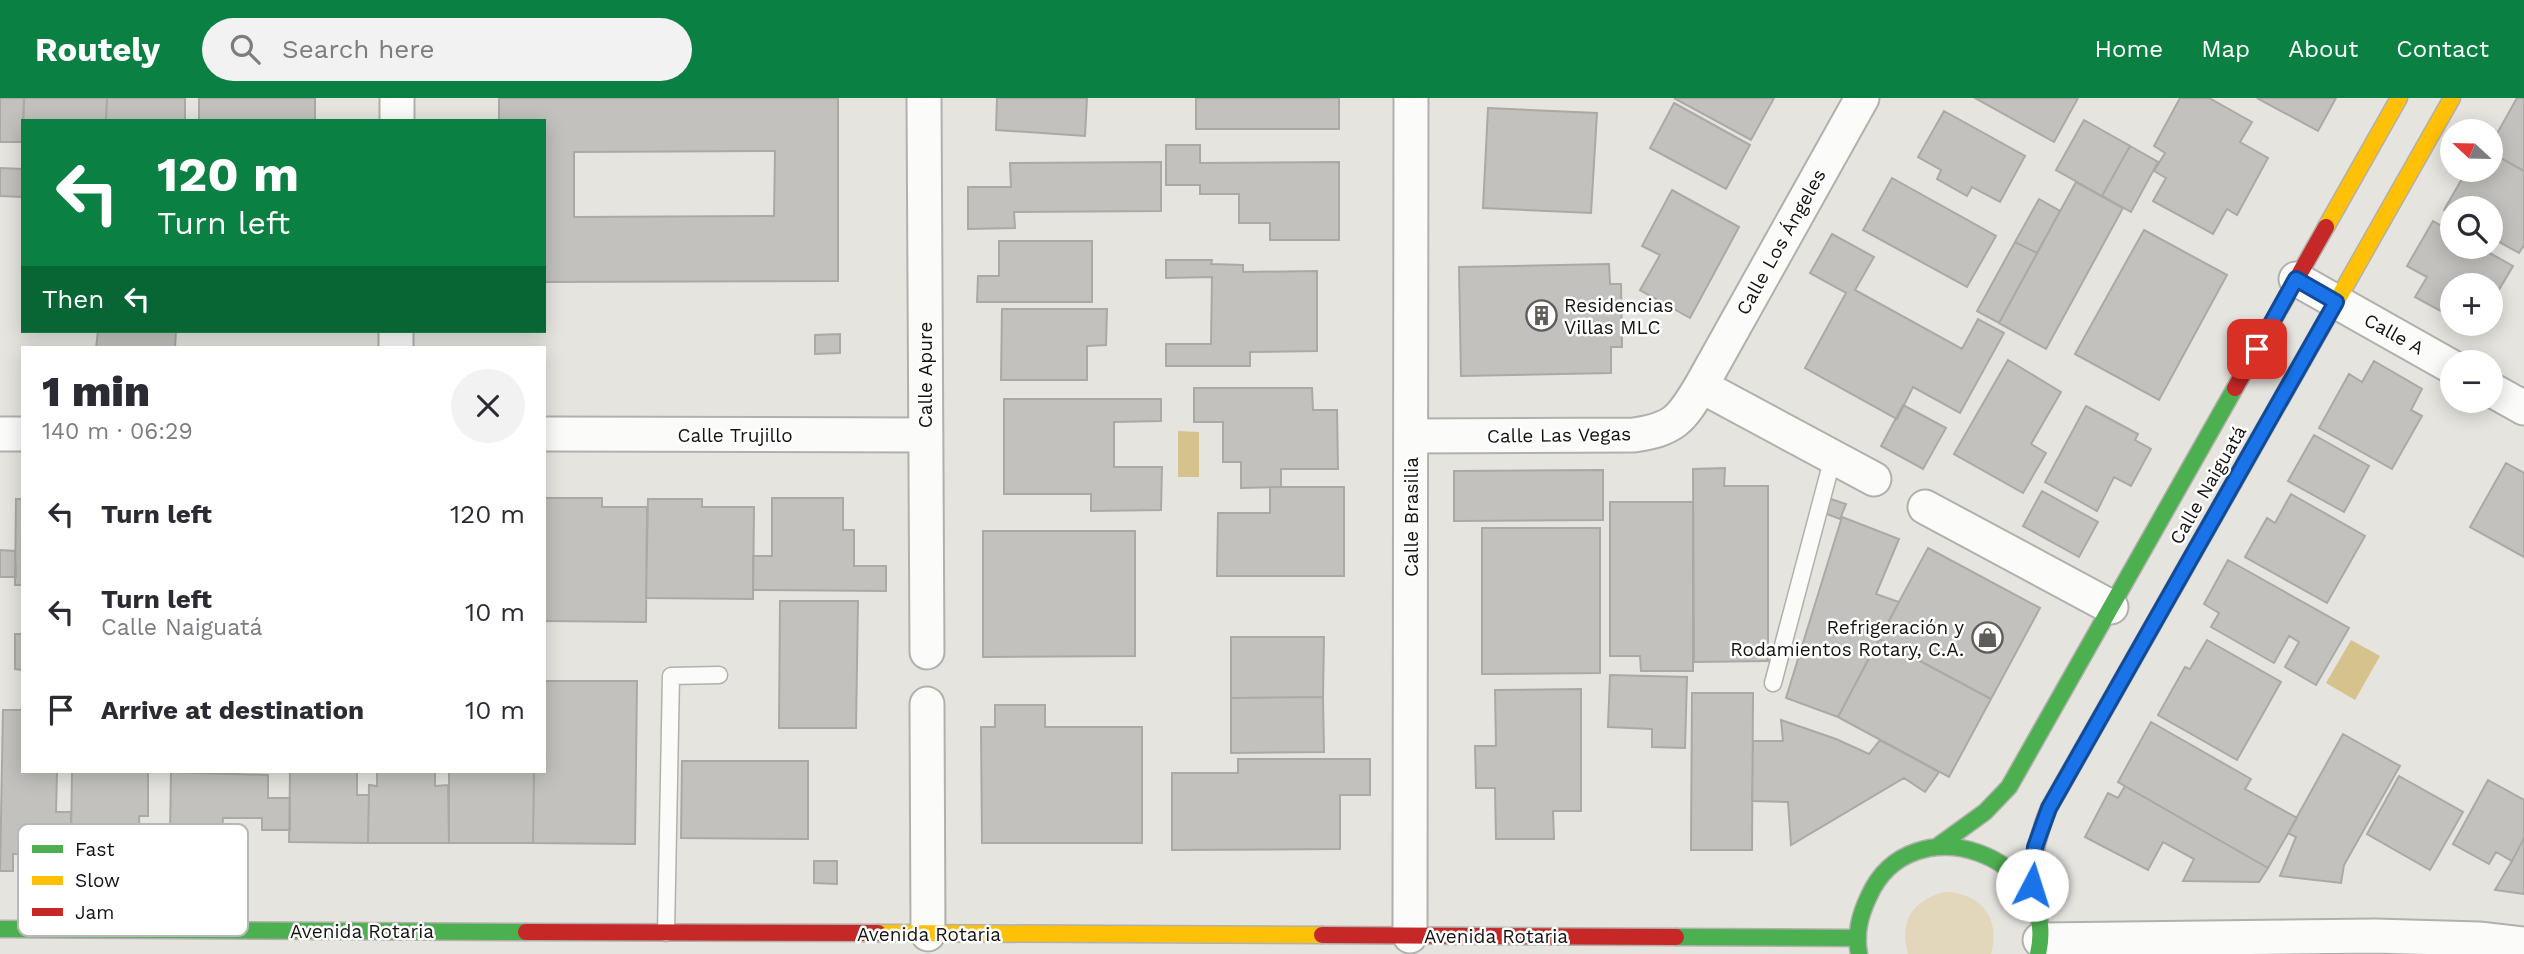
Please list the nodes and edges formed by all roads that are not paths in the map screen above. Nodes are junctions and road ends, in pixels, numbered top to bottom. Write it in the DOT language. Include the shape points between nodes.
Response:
graph roads {
  1 [pos="397,98"];
  2 [pos="924,98"];
  3 [pos="1411,98"];
  4 [pos="1862,98"];
  5 [pos="2399,98"];
  6 [pos="2452,98"];
  7 [pos="397,119"];
  8 [pos="2296,279"];
  9 [pos="2336,302"];
  10 [pos="2440,360"];
  11 [pos="1701,387"];
  12 [pos="2503,396"];
  13 [pos="2524,408"];
  14 [pos="0,433"];
  15 [pos="21,434"];
  16 [pos="546,435"];
  17 [pos="926,435"];
  18 [pos="1411,436"];
  19 [pos="1833,457"];
  20 [pos="1874,479"];
  21 [pos="1925,507"];
  22 [pos="2111,607"];
  23 [pos="927,652"];
  24 [pos="719,675"];
  25 [pos="1773,683"];
  26 [pos="927,704"];
  27 [pos="1938,845"];
  28 [pos="2034,902"];
  29 [pos="0,929"];
  30 [pos="18,930"];
  31 [pos="666,933"];
  32 [pos="929,934"];
  33 [pos="195,936"];
  34 [pos="1410,936"];
  35 [pos="390,943"];
  36 [pos="1018,944"];
  37 [pos="2524,944"];
  38 [pos="1859,946"];
  39 [pos="2039,947"];
  1 -- 7 [label="street"];
  2 -- 17 [label="street, Calle Apure"];
  3 -- 18 [label="street, Calle Brasilia"];
  4 -- 11 [label="street, Calle Los Ángeles"];
  5 -- 8 [label="street, Calle Naiguatá"];
  6 -- 9 [label="street, Calle Naiguatá"];
  8 -- 9 [label="street, Calle A"];
  8 -- 22 [label="street, Calle Naiguatá"];
  9 -- 10 [label="street, Calle A"];
  9 -- 28 [label="street, Calle Naiguatá" via="2049,808 2035,847"];
  11 -- 18 [label="street, Calle Las Vegas" via="1676,423 1651,433"];
  11 -- 19 [label="street"];
  12 -- 13 [label="street"];
  14 -- 15 [label="street"];
  16 -- 17 [label="street, Calle Trujillo"];
  17 -- 23 [label="street, Calle Apure"];
  18 -- 34 [label="street, Calle Brasilia"];
  19 -- 20 [label="street"];
  19 -- 25 [label="lane"];
  21 -- 22 [label="street"];
  22 -- 27 [label="street, Calle Naiguatá" via="2001,799"];
  24 -- 31 [label="lane" via="671,676"];
  26 -- 32 [label="street"];
  27 -- 28 [label="street" via="1985,852 2006,864"];
  27 -- 38 [label="street, Calle Naiguatá" via="1894,864 1877,881 1858,924"];
  28 -- 39 [label="street, Calle Naiguatá"];
  29 -- 30 [label="street, Avenida Rotaria"];
  31 -- 32 [label="street, Avenida Rotaria"];
  31 -- 35 [label="street, Avenida Rotaria"];
  32 -- 36 [label="street, Avenida Rotaria"];
  33 -- 35 [label="street, Avenida Rotaria"];
  34 -- 36 [label="street, Avenida Rotaria"];
  34 -- 38 [label="street, Avenida Rotaria"];
  37 -- 39 [label="street" via="2375,936"];
}
